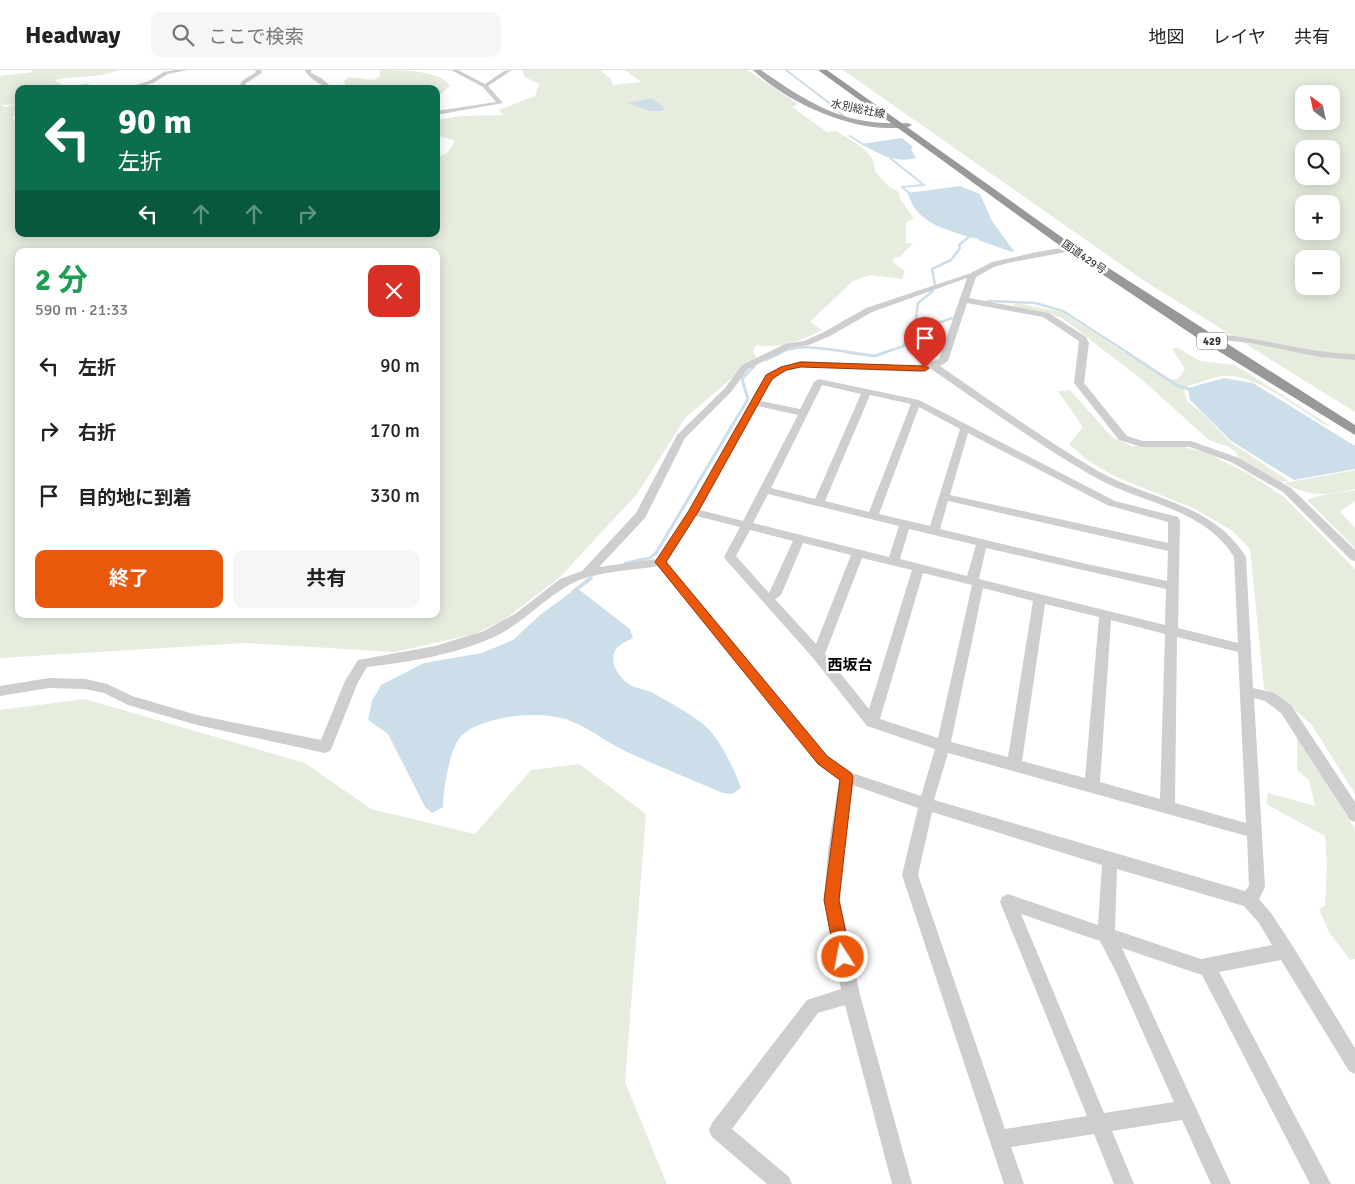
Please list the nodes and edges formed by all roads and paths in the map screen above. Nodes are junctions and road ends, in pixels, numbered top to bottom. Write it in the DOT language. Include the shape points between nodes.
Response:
graph roads {
  1 [pos="185,70"];
  2 [pos="258,70"];
  3 [pos="308,70"];
  4 [pos="454,70"];
  5 [pos="509,70"];
  6 [pos="756,70"];
  7 [pos="822,70"];
  8 [pos="829,70"];
  9 [pos="139,85"];
  10 [pos="243,85"];
  11 [pos="326,85"];
  12 [pos="485,86"];
  13 [pos="440,112"];
  14 [pos="904,126"];
  15 [pos="1075,247"];
  16 [pos="972,277"];
  17 [pos="964,300"];
  18 [pos="1216,338"];
  19 [pos="1355,357"];
  20 [pos="933,366"];
  21 [pos="867,391"];
  22 [pos="754,402"];
  23 [pos="916,402"];
  24 [pos="804,414"];
  25 [pos="1355,423"];
  26 [pos="965,427"];
  27 [pos="1355,431"];
  28 [pos="766,490"];
  29 [pos="945,497"];
  30 [pos="819,503"];
  31 [pos="693,512"];
  32 [pos="873,516"];
  33 [pos="905,524"];
  34 [pos="745,526"];
  35 [pos="934,531"];
  36 [pos="800,539"];
  37 [pos="982,542"];
  38 [pos="1173,548"];
  39 [pos="858,552"];
  40 [pos="1355,557"];
  41 [pos="894,561"];
  42 [pos="661,562"];
  43 [pos="919,567"];
  44 [pos="585,575"];
  45 [pos="975,582"];
  46 [pos="1172,586"];
  47 [pos="766,598"];
  48 [pos="1040,598"];
  49 [pos="1105,614"];
  50 [pos="1170,630"];
  51 [pos="1245,649"];
  52 [pos="818,655"];
  53 [pos="0,691"];
  54 [pos="1247,692"];
  55 [pos="872,722"];
  56 [pos="943,746"];
  57 [pos="1014,765"];
  58 [pos="847,777"];
  59 [pos="1092,786"];
  60 [pos="926,804"];
  61 [pos="1167,808"];
  62 [pos="1355,815"];
  63 [pos="1255,832"];
  64 [pos="1110,860"];
  65 [pos="1249,900"];
  66 [pos="1106,936"];
  67 [pos="1286,951"];
  68 [pos="1207,966"];
  69 [pos="851,995"];
  70 [pos="1355,1065"];
  71 [pos="1186,1110"];
  72 [pos="1099,1124"];
  73 [pos="999,1139"];
  74 [pos="782,1184"];
  75 [pos="902,1184"];
  76 [pos="1014,1184"];
  77 [pos="1124,1184"];
  78 [pos="1221,1184"];
  79 [pos="1321,1184"];
  1 -- 9 [label="street" via="166,73"];
  2 -- 10 [label="street" via="259,73"];
  3 -- 11 [label="street"];
  4 -- 12 [label="street"];
  5 -- 12 [label="street"];
  6 -- 14 [label="main road, 水別総社線" via="820,112 866,125"];
  7 -- 14 [label="highway, 国道429号 / 429"];
  8 -- 14 [label="highway, 国道429号 / 429"];
  12 -- 13 [label="street" via="500,103"];
  14 -- 15 [label="highway, 国道429号 / 429"];
  15 -- 16 [label="street" via="988,266"];
  15 -- 18 [label="highway, 国道429号 / 429"];
  15 -- 27 [label="highway, 国道429号 / 429" via="1199,333"];
  16 -- 17 [label="street"];
  16 -- 44 [label="street" via="869,310 827,334 788,346 745,367 728,390 681,437 642,515"];
  17 -- 20 [label="street" via="946,357"];
  17 -- 40 [label="street" via="1051,317 1083,340 1079,383 1123,438 1142,444 1191,444 1235,460 1287,490"];
  18 -- 19 [label="street" via="1235,338"];
  18 -- 25 [label="highway, 国道429号 / 429"];
  20 -- 22 [label="street" via="910,370 796,365 769,377"];
  20 -- 51 [label="street" via="1100,477 1191,514 1225,537 1240,557"];
  21 -- 23 [label="street"];
  21 -- 24 [label="street" via="819,382"];
  21 -- 30 [label="street"];
  22 -- 24 [label="street"];
  22 -- 31 [label="street"];
  23 -- 26 [label="street"];
  23 -- 32 [label="street"];
  24 -- 28 [label="street"];
  26 -- 29 [label="street"];
  26 -- 38 [label="street" via="1111,503 1174,520"];
  28 -- 30 [label="street"];
  28 -- 34 [label="street"];
  29 -- 35 [label="street"];
  29 -- 38 [label="street"];
  30 -- 32 [label="street"];
  31 -- 34 [label="street"];
  31 -- 42 [label="street"];
  32 -- 33 [label="street"];
  33 -- 35 [label="street"];
  33 -- 41 [label="street"];
  34 -- 36 [label="street"];
  34 -- 47 [label="street" via="730,557"];
  35 -- 37 [label="street"];
  36 -- 39 [label="street"];
  36 -- 47 [label="street" via="775,595"];
  37 -- 45 [label="street"];
  37 -- 46 [label="street"];
  38 -- 46 [label="street"];
  39 -- 41 [label="street"];
  39 -- 52 [label="street"];
  41 -- 43 [label="street"];
  42 -- 44 [label="street"];
  42 -- 58 [label="street" via="822,760"];
  43 -- 45 [label="street"];
  43 -- 55 [label="street"];
  44 -- 53 [label="street" via="564,582 530,611 501,628 443,647 363,663 325,747 196,720 85,684 49,683"];
  45 -- 48 [label="street"];
  45 -- 56 [label="street"];
  46 -- 50 [label="street"];
  47 -- 52 [label="street"];
  48 -- 49 [label="street"];
  48 -- 57 [label="street"];
  49 -- 50 [label="street"];
  49 -- 59 [label="street"];
  50 -- 51 [label="street"];
  50 -- 61 [label="street"];
  51 -- 54 [label="street"];
  52 -- 55 [label="street"];
  54 -- 62 [label="street" via="1269,697 1286,709"];
  54 -- 63 [label="street"];
  55 -- 56 [label="street"];
  56 -- 57 [label="street"];
  56 -- 60 [label="street"];
  57 -- 59 [label="street"];
  58 -- 60 [label="street"];
  58 -- 69 [label="street" via="832,900"];
  59 -- 61 [label="street"];
  60 -- 64 [label="street"];
  60 -- 73 [label="street" via="910,875"];
  61 -- 63 [label="street"];
  63 -- 65 [label="street" via="1257,887"];
  64 -- 65 [label="street"];
  64 -- 66 [label="street"];
  65 -- 67 [label="street"];
  66 -- 68 [label="street" via="1201,967"];
  66 -- 71 [label="street"];
  66 -- 72 [label="street" via="1008,902"];
  67 -- 68 [label="street"];
  67 -- 70 [label="street"];
  68 -- 79 [label="street"];
  69 -- 74 [label="street" via="813,1006 719,1130"];
  69 -- 75 [label="street"];
  71 -- 72 [label="street"];
  71 -- 78 [label="street"];
  72 -- 73 [label="street"];
  72 -- 77 [label="street"];
  73 -- 76 [label="street"];
}
